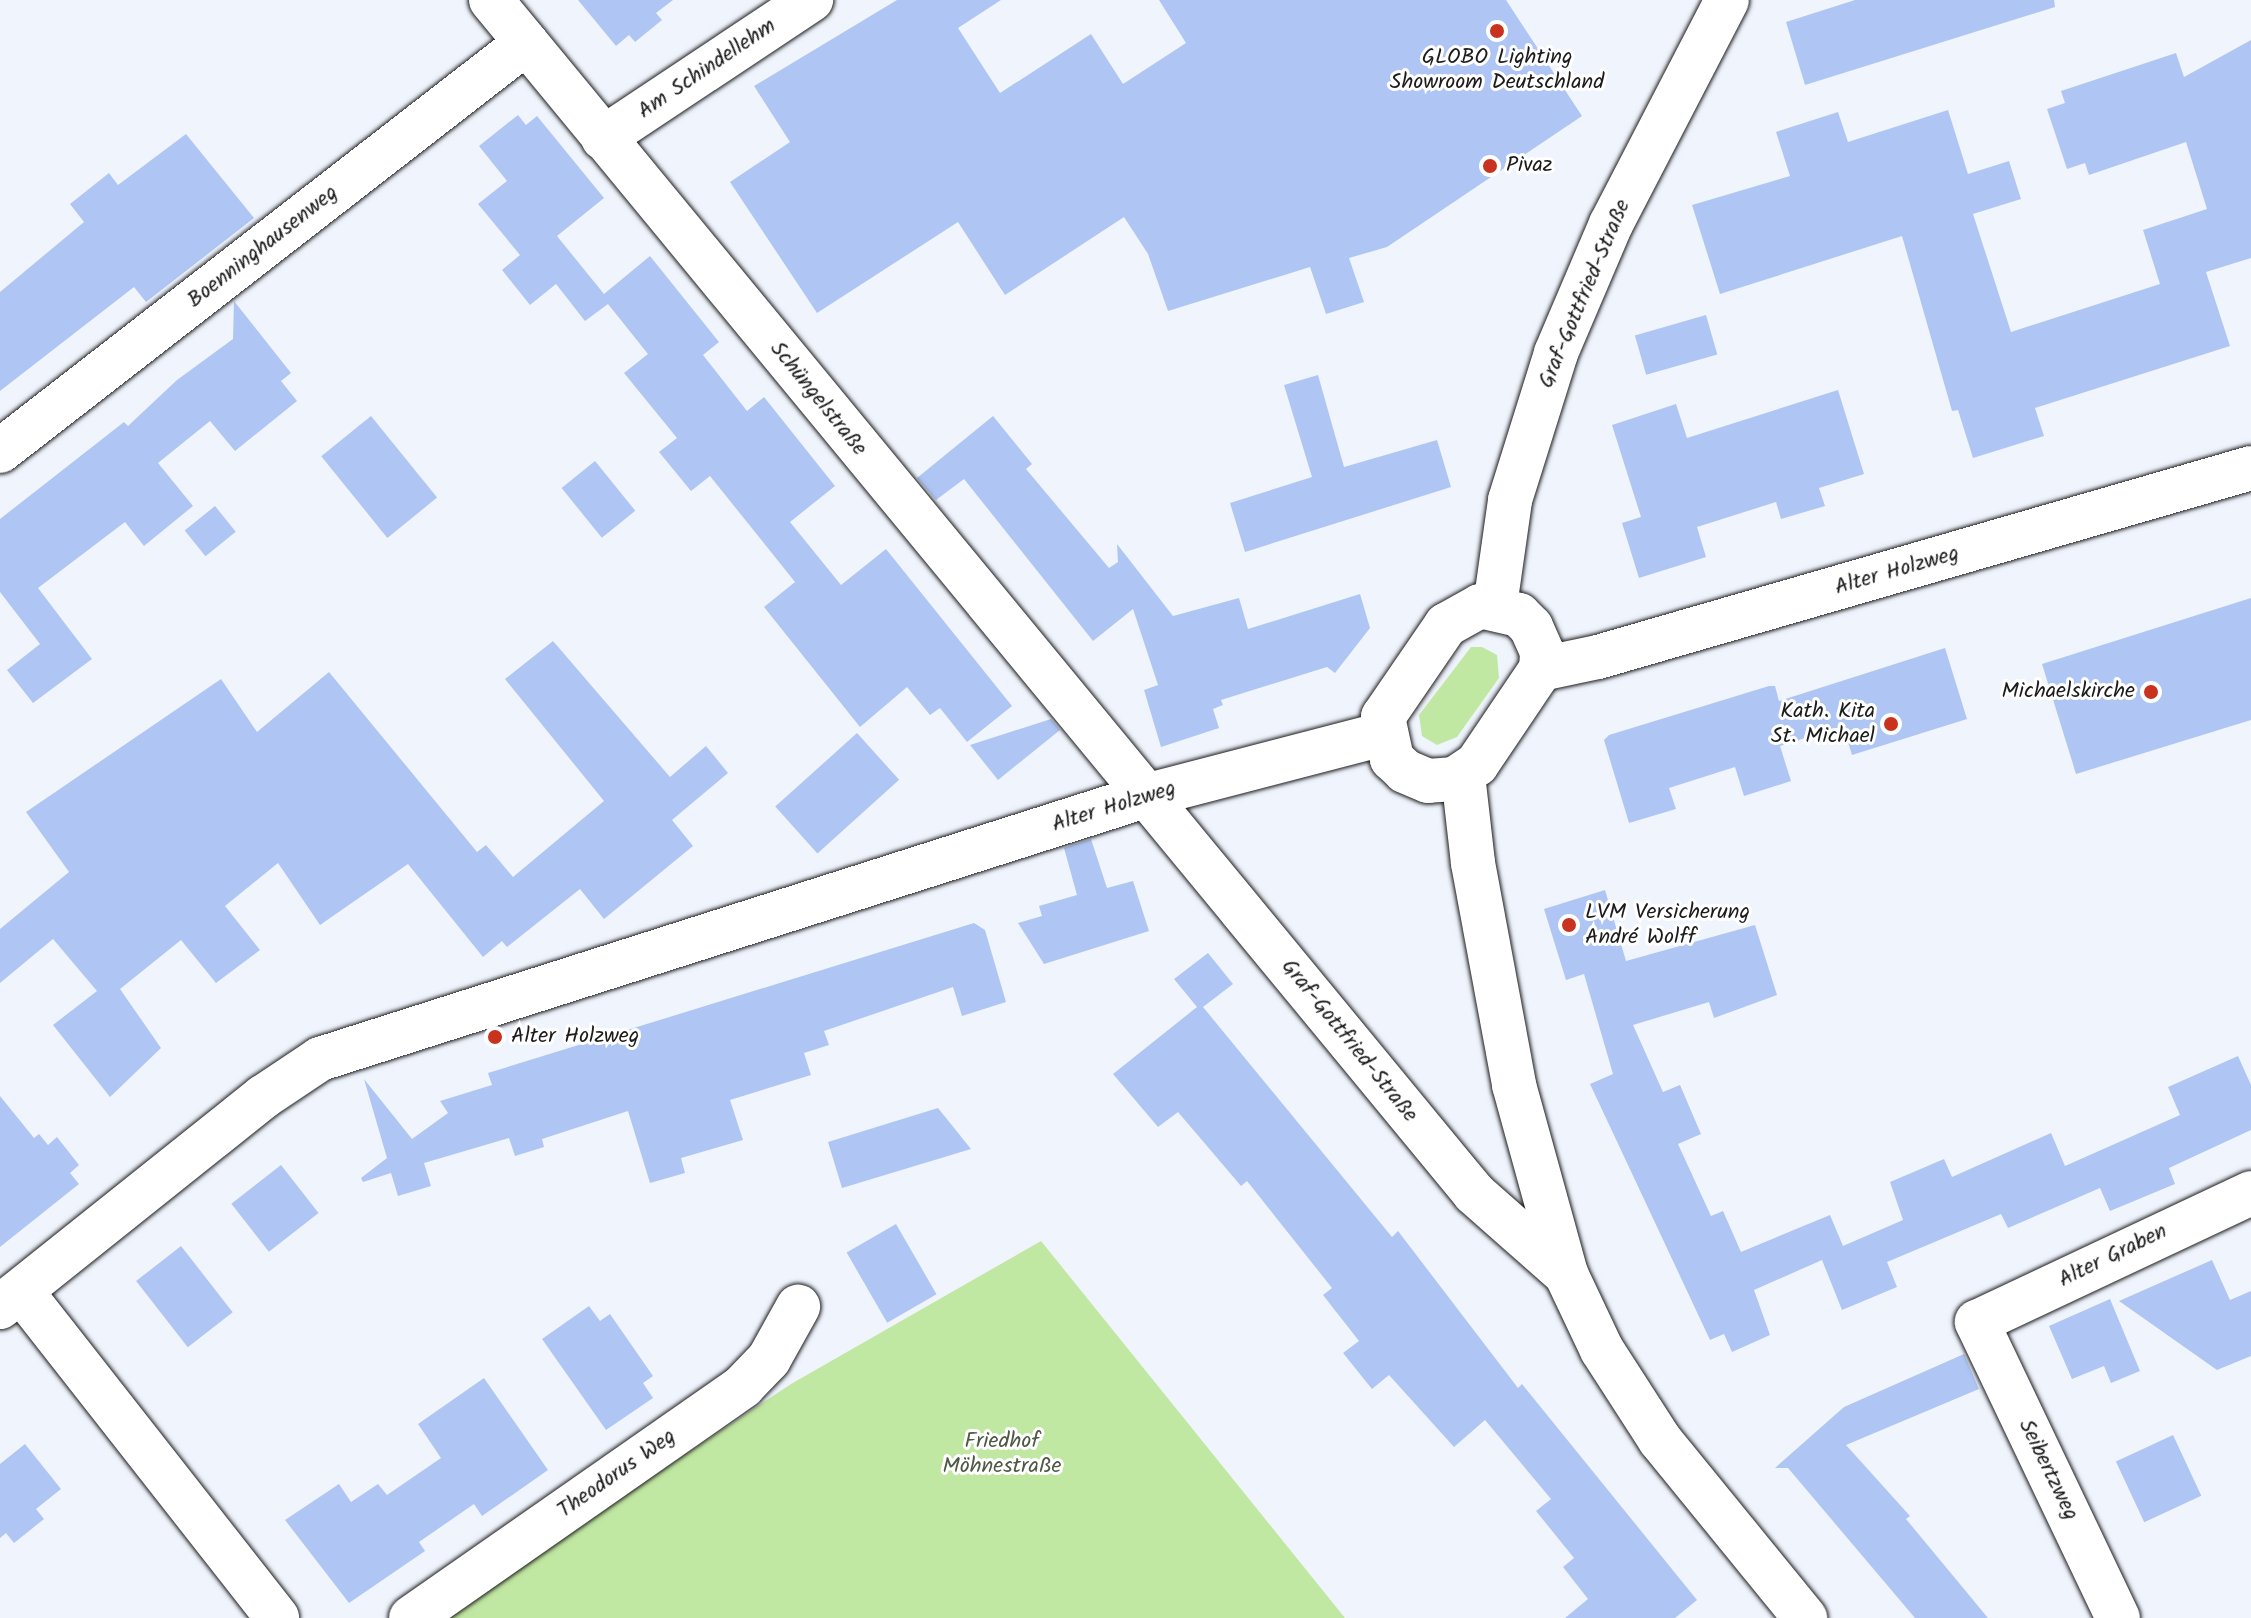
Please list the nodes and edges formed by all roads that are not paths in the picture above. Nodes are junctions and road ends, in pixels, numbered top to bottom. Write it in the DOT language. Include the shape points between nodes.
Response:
graph roads {
  1 [pos="491,0"];
  2 [pos="811,0"];
  3 [pos="1727,0"];
  4 [pos="526,43"];
  5 [pos="603,138"];
  6 [pos="0,451"];
  7 [pos="2251,468"];
  8 [pos="1495,606"];
  9 [pos="1541,669"];
  10 [pos="1383,734"];
  11 [pos="1463,775"];
  12 [pos="1145,796"];
  13 [pos="2251,1193"];
  14 [pos="1566,1274"];
  15 [pos="10,1299"];
  16 [pos="798,1307"];
  17 [pos="1977,1322"];
  18 [pos="277,1618"];
  19 [pos="411,1618"];
  20 [pos="1805,1618"];
  21 [pos="2118,1618"];
  1 -- 4 [label="street, Schüngelstraße"];
  2 -- 5 [label="street, Am Schindellehm"];
  3 -- 8 [label="street, Graf-Gottfried-Straße" via="1611,224 1556,353 1510,500"];
  4 -- 5 [label="street, Schüngelstraße"];
  4 -- 6 [label="street, Boenninghausenweg"];
  5 -- 12 [label="street, Schüngelstraße"];
  7 -- 9 [label="street, Alter Holzweg"];
  8 -- 9 [label="street" via="1519,615 1531,627 1542,652"];
  8 -- 10 [label="street" via="1468,609 1446,625 1388,704"];
  9 -- 11 [label="street" via="1477,764"];
  10 -- 11 [label="street" via="1392,759 1405,771 1428,781"];
  10 -- 12 [label="street, Alter Holzweg"];
  11 -- 14 [label="street, Graf-Gottfried-Straße" via="1473,863 1514,1085"];
  12 -- 14 [label="street, Graf-Gottfried-Straße" via="1474,1193"];
  12 -- 15 [label="street, Alter Holzweg" via="320,1059 263,1097"];
  13 -- 17 [label="street, Alter Graben"];
  14 -- 20 [label="street, Graf-Gottfried-Straße" via="1602,1350 1652,1428"];
  15 -- 18 [label="street"];
  16 -- 19 [label="street, Theodorus Weg" via="769,1359 743,1386"];
  17 -- 21 [label="street, Seibertzweg"];
}
